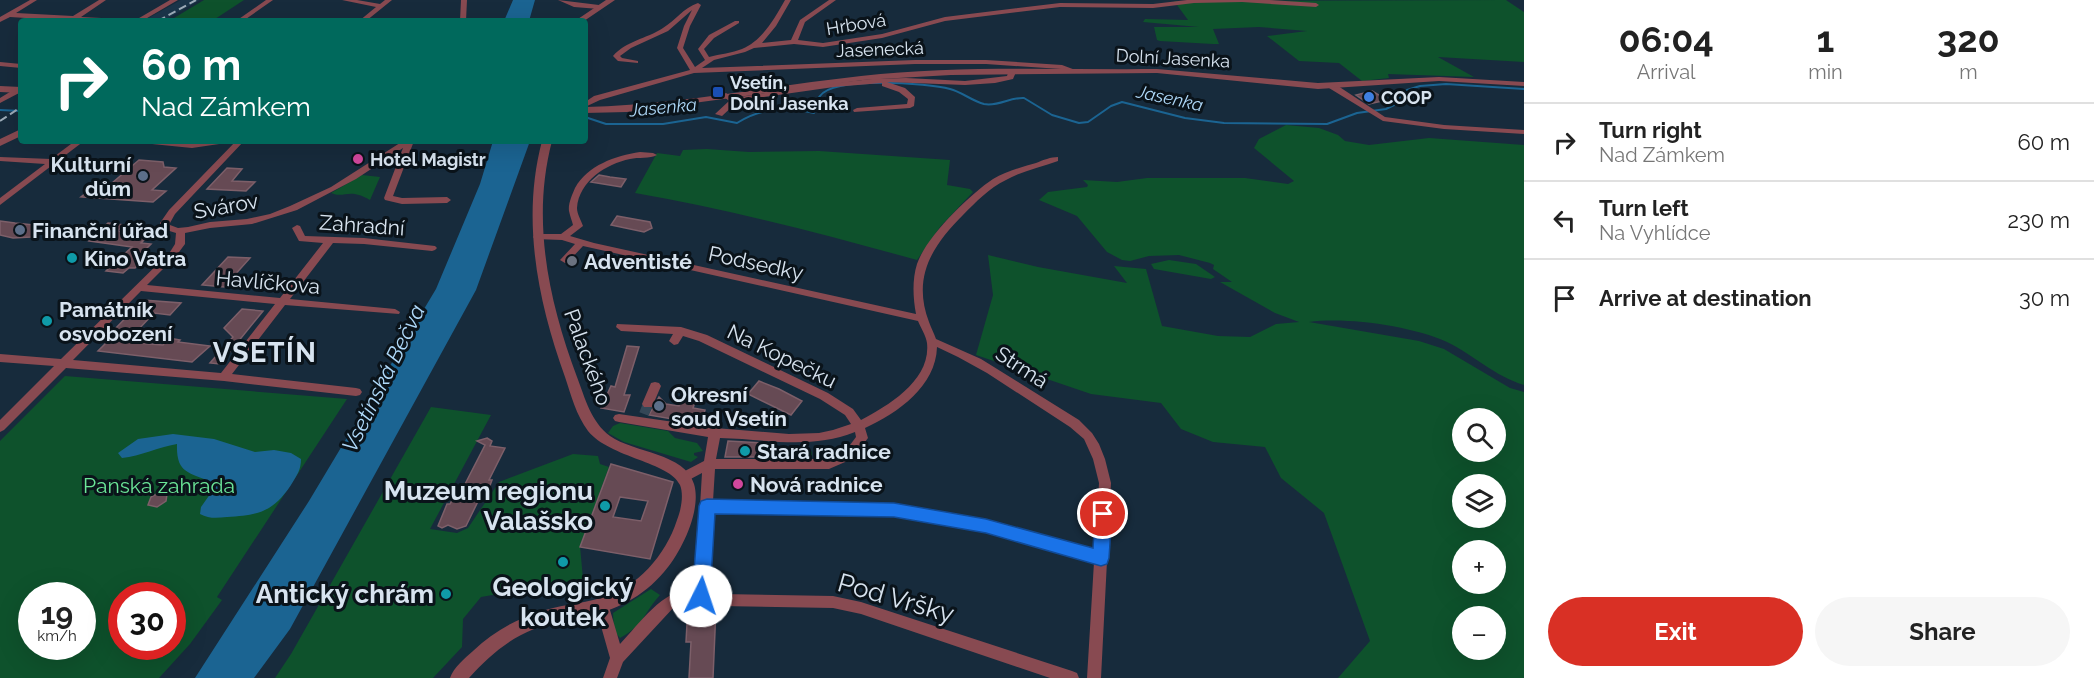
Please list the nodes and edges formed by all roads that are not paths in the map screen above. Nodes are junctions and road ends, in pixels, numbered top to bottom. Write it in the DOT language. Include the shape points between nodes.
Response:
graph roads {
  1 [pos="34,0"];
  2 [pos="104,0"];
  3 [pos="175,0"];
  4 [pos="270,0"];
  5 [pos="345,0"];
  6 [pos="389,0"];
  7 [pos="464,0"];
  8 [pos="561,0"];
  9 [pos="610,0"];
  10 [pos="788,0"];
  11 [pos="833,0"];
  12 [pos="700,3"];
  13 [pos="1316,5"];
  14 [pos="381,6"];
  15 [pos="599,8"];
  16 [pos="8,15"];
  17 [pos="57,18"];
  18 [pos="75,18"];
  19 [pos="142,18"];
  20 [pos="243,18"];
  21 [pos="366,18"];
  22 [pos="463,18"];
  23 [pos="584,18"];
  24 [pos="0,20"];
  25 [pos="737,22"];
  26 [pos="794,42"];
  27 [pos="753,46"];
  28 [pos="708,60"];
  29 [pos="636,62"];
  30 [pos="0,64"];
  31 [pos="18,66"];
  32 [pos="694,71"];
  33 [pos="1074,71"];
  34 [pos="1012,72"];
  35 [pos="883,82"];
  36 [pos="1524,84"];
  37 [pos="1332,86"];
  38 [pos="0,89"];
  39 [pos="18,90"];
  40 [pos="18,92"];
  41 [pos="730,98"];
  42 [pos="0,101"];
  43 [pos="588,103"];
  44 [pos="588,110"];
  45 [pos="857,110"];
  46 [pos="719,114"];
  47 [pos="1524,132"];
  48 [pos="18,134"];
  49 [pos="0,143"];
  50 [pos="76,144"];
  51 [pos="172,144"];
  52 [pos="206,144"];
  53 [pos="237,144"];
  54 [pos="404,144"];
  55 [pos="408,144"];
  56 [pos="547,144"];
  57 [pos="653,155"];
  58 [pos="0,159"];
  59 [pos="1055,159"];
  60 [pos="53,162"];
  61 [pos="447,200"];
  62 [pos="0,202"];
  63 [pos="297,228"];
  64 [pos="180,233"];
  65 [pos="538,237"];
  66 [pos="563,237"];
  67 [pos="330,240"];
  68 [pos="581,243"];
  69 [pos="432,248"];
  70 [pos="565,260"];
  71 [pos="139,288"];
  72 [pos="282,301"];
  73 [pos="394,312"];
  74 [pos="923,319"];
  75 [pos="621,327"];
  76 [pos="681,331"];
  77 [pos="674,341"];
  78 [pos="931,342"];
  79 [pos="0,358"];
  80 [pos="62,364"];
  81 [pos="224,377"];
  82 [pos="655,386"];
  83 [pos="356,392"];
  84 [pos="645,413"];
  85 [pos="619,418"];
  86 [pos="859,426"];
  87 [pos="0,427"];
  88 [pos="715,433"];
  89 [pos="709,464"];
  90 [pos="686,477"];
  91 [pos="707,506"];
  92 [pos="1101,558"];
  93 [pos="701,596"];
  94 [pos="602,605"];
  95 [pos="617,658"];
  96 [pos="458,678"];
  97 [pos="610,678"];
  98 [pos="1072,678"];
  99 [pos="1094,678"];
  1 -- 16 [label="street"];
  2 -- 18 [label="street"];
  3 -- 19 [label="street"];
  4 -- 20 [label="street"];
  5 -- 14 [label="street"];
  6 -- 14 [label="street"];
  7 -- 22 [label="street"];
  8 -- 15 [label="street"];
  9 -- 15 [label="street"];
  10 -- 27 [label="street" via="773,26"];
  11 -- 26 [label="street, Hrbová" via="802,21"];
  12 -- 29 [label="street" via="683,11 669,27 616,56"];
  12 -- 32 [label="street" via="680,48"];
  13 -- 26 [label="street, Hrbová" via="1242,0 1153,6 1060,5 945,19 840,43"];
  14 -- 21 [label="street"];
  15 -- 23 [label="street"];
  16 -- 17 [label="street"];
  16 -- 24 [label="street"];
  25 -- 28 [label="street" via="703,45 700,49"];
  26 -- 27 [label="street, Hrbová"];
  27 -- 28 [label="street, Hrbová"];
  28 -- 32 [label="street"];
  30 -- 31 [label="street"];
  32 -- 33 [label="street, Jasenecká" via="924,62 1056,66"];
  32 -- 43 [label="street, Jasenecká"];
  33 -- 34 [label="street, Dolní Jasenka"];
  33 -- 37 [label="street, Dolní Jasenka" via="1178,72"];
  34 -- 35 [label="street, Dolní Jasenka" via="1006,78 969,83"];
  34 -- 41 [label="street, Dolní Jasenka" via="882,76"];
  35 -- 41 [label="street, Dolní Jasenka"];
  35 -- 45 [label="street" via="905,92 912,99 911,105"];
  36 -- 37 [label="street, Dolní Jasenka" via="1448,79"];
  37 -- 47 [label="street" via="1388,120"];
  38 -- 39 [label="street"];
  40 -- 42 [label="street"];
  41 -- 44 [label="street, Dolní Jasenka"];
  41 -- 46 [label="street"];
  48 -- 49 [label="street"];
  50 -- 60 [label="street"];
  51 -- 52 [label="street"];
  53 -- 64 [label="street, Svárov" via="171,212 166,227"];
  54 -- 64 [label="street, Svárov" via="296,208 250,222 210,225"];
  55 -- 61 [label="street" via="388,198"];
  56 -- 65 [label="street, Palackého"];
  57 -- 66 [label="street" via="603,165 585,177 577,190 573,210 578,226"];
  58 -- 60 [label="street"];
  59 -- 74 [label="street" via="997,182 941,234 922,264 919,288"];
  60 -- 62 [label="street"];
  63 -- 67 [label="street, Zahradní" via="302,239"];
  64 -- 71 [label="street" via="180,244 173,254"];
  65 -- 66 [label="street, Podsedky"];
  65 -- 90 [label="street, Palackého" via="546,305 589,421 610,444 668,465"];
  66 -- 68 [label="street, Podsedky"];
  67 -- 69 [label="street, Zahradní"];
  67 -- 72 [label="street"];
  68 -- 70 [label="street"];
  68 -- 74 [label="street, Podsedky"];
  71 -- 72 [label="street, Havlíčkova"];
  71 -- 80 [label="street"];
  72 -- 73 [label="street, Havlíčkova"];
  72 -- 81 [label="street"];
  74 -- 78 [label="street"];
  75 -- 76 [label="street, Na Kopečku"];
  76 -- 77 [label="street"];
  76 -- 86 [label="street, Na Kopečku" via="824,396 849,412"];
  78 -- 86 [label="street" via="929,369 901,401"];
  78 -- 92 [label="street, Strmá" via="980,363 1087,435 1100,459 1105,483"];
  79 -- 80 [label="street"];
  80 -- 81 [label="street"];
  80 -- 87 [label="street"];
  81 -- 83 [label="street"];
  82 -- 84 [label="street"];
  84 -- 85 [label="street"];
  84 -- 88 [label="street"];
  86 -- 88 [label="street" via="806,438"];
  86 -- 89 [label="street" via="862,438 848,456 830,464"];
  88 -- 89 [label="street"];
  89 -- 90 [label="street"];
  89 -- 91 [label="street"];
  90 -- 94 [label="street" via="687,510 664,560 636,590"];
  91 -- 92 [label="street" via="894,510 986,526"];
  91 -- 93 [label="street"];
  92 -- 99 [label="street"];
  93 -- 95 [label="street, Pod Vršky" via="670,601"];
  93 -- 98 [label="street, Pod Vršky" via="720,600 833,602 861,608"];
  94 -- 95 [label="street"];
  94 -- 96 [label="street" via="547,617 515,629 485,649"];
  95 -- 97 [label="street"];
}
